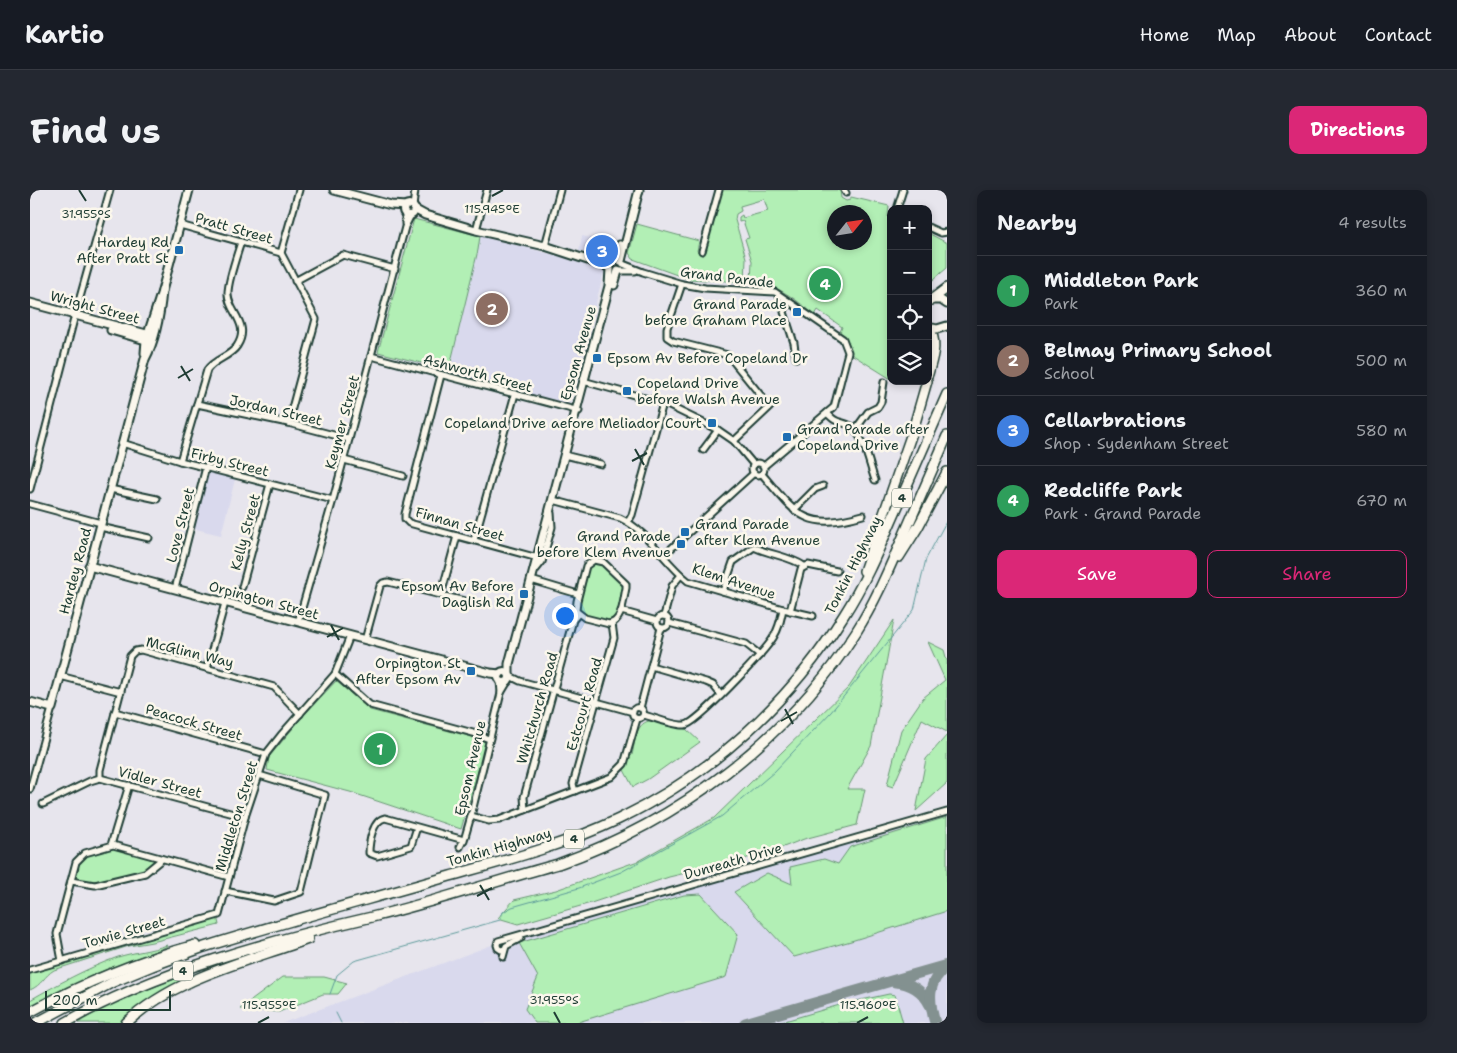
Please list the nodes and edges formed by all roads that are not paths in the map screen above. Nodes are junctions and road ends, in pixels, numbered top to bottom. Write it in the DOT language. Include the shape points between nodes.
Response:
graph roads {
  1 [pos="110,190"];
  2 [pos="190,190"];
  3 [pos="298,190"];
  4 [pos="338,190"];
  5 [pos="487,190"];
  6 [pos="560,190"];
  7 [pos="635,190"];
  8 [pos="639,190"];
  9 [pos="719,190"];
  10 [pos="903,190"];
  11 [pos="415,192"];
  12 [pos="898,205"];
  13 [pos="409,210"];
  14 [pos="180,225"];
  15 [pos="932,229"];
  16 [pos="476,230"];
  17 [pos="947,232"];
  18 [pos="241,242"];
  19 [pos="547,247"];
  20 [pos="702,251"];
  21 [pos="281,253"];
  22 [pos="616,265"];
  23 [pos="395,269"];
  24 [pos="295,280"];
  25 [pos="682,284"];
  26 [pos="947,288"];
  27 [pos="932,299"];
  28 [pos="788,301"];
  29 [pos="932,301"];
  30 [pos="30,303"];
  31 [pos="947,304"];
  32 [pos="30,307"];
  33 [pos="75,317"];
  34 [pos="947,326"];
  35 [pos="932,328"];
  36 [pos="932,336"];
  37 [pos="150,338"];
  38 [pos="932,355"];
  39 [pos="371,356"];
  40 [pos="796,358"];
  41 [pos="441,375"];
  42 [pos="585,381"];
  43 [pos="884,382"];
  44 [pos="925,385"];
  45 [pos="515,394"];
  46 [pos="947,394"];
  47 [pos="663,403"];
  48 [pos="197,404"];
  49 [pos="577,410"];
  50 [pos="827,413"];
  51 [pos="288,423"];
  52 [pos="718,430"];
  53 [pos="855,430"];
  54 [pos="947,436"];
  55 [pos="349,439"];
  56 [pos="734,441"];
  57 [pos="122,442"];
  58 [pos="703,450"];
  59 [pos="566,455"];
  60 [pos="344,460"];
  61 [pos="180,461"];
  62 [pos="602,464"];
  63 [pos="754,465"];
  64 [pos="764,466"];
  65 [pos="206,467"];
  66 [pos="947,472"];
  67 [pos="754,473"];
  68 [pos="762,474"];
  69 [pos="404,476"];
  70 [pos="875,480"];
  71 [pos="270,484"];
  72 [pos="823,486"];
  73 [pos="30,489"];
  74 [pos="110,489"];
  75 [pos="156,499"];
  76 [pos="333,500"];
  77 [pos="553,500"];
  78 [pos="30,504"];
  79 [pos="550,510"];
  80 [pos="794,510"];
  81 [pos="863,515"];
  82 [pos="628,522"];
  83 [pos="100,525"];
  84 [pos="457,536"];
  85 [pos="149,538"];
  86 [pos="474,540"];
  87 [pos="664,555"];
  88 [pos="538,558"];
  89 [pos="89,566"];
  90 [pos="804,566"];
  91 [pos="838,571"];
  92 [pos="534,572"];
  93 [pos="681,575"];
  94 [pos="531,580"];
  95 [pos="242,587"];
  96 [pos="880,587"];
  97 [pos="175,589"];
  98 [pos="723,591"];
  99 [pos="578,594"];
  100 [pos="441,595"];
  101 [pos="853,600"];
  102 [pos="469,602"];
  103 [pos="225,603"];
  104 [pos="783,609"];
  105 [pos="790,610"];
  106 [pos="621,611"];
  107 [pos="578,614"];
  108 [pos="664,616"];
  109 [pos="813,616"];
  110 [pos="657,621"];
  111 [pos="298,622"];
  112 [pos="612,623"];
  113 [pos="669,623"];
  114 [pos="661,628"];
  115 [pos="350,636"];
  116 [pos="365,640"];
  117 [pos="760,655"];
  118 [pos="651,666"];
  119 [pos="207,668"];
  120 [pos="335,674"];
  121 [pos="60,676"];
  122 [pos="504,678"];
  123 [pos="553,690"];
  124 [pos="120,692"];
  125 [pos="721,695"];
  126 [pos="30,702"];
  127 [pos="596,703"];
  128 [pos="52,708"];
  129 [pos="640,708"];
  130 [pos="115,712"];
  131 [pos="633,712"];
  132 [pos="300,714"];
  133 [pos="644,715"];
  134 [pos="637,719"];
  135 [pos="490,736"];
  136 [pos="266,754"];
  137 [pos="259,775"];
  138 [pos="100,778"];
  139 [pos="130,785"];
  140 [pos="30,789"];
  141 [pos="575,791"];
  142 [pos="44,804"];
  143 [pos="525,810"];
  144 [pos="947,812"];
  145 [pos="471,816"];
  146 [pos="246,817"];
  147 [pos="417,827"];
  148 [pos="464,840"];
  149 [pos="111,846"];
  150 [pos="460,847"];
  151 [pos="162,859"];
  152 [pos="229,877"];
  153 [pos="71,881"];
  154 [pos="226,891"];
  155 [pos="221,909"];
  156 [pos="372,917"];
  157 [pos="526,934"];
  158 [pos="236,937"];
  159 [pos="504,949"];
  160 [pos="503,957"];
  161 [pos="62,961"];
  162 [pos="30,970"];
  163 [pos="113,982"];
  164 [pos="30,1012"];
  165 [pos="30,1021"];
  166 [pos="36,1023"];
  167 [pos="65,1023"];
  168 [pos="126,1023"];
  1 -- 33 [label="street"];
  2 -- 14 [label="street, Hardey Road"];
  3 -- 21 [label="street"];
  4 -- 13 [label="street"];
  5 -- 16 [label="street"];
  6 -- 19 [label="street"];
  7 -- 22 [label="street, Epsom Avenue"];
  8 -- 22 [label="street, Epsom Avenue"];
  9 -- 20 [label="street"];
  10 -- 12 [label="street"];
  11 -- 13 [label="street, Keymer Street"];
  13 -- 16 [label="street"];
  13 -- 23 [label="street, Keymer Street"];
  14 -- 18 [label="street, Pratt Street"];
  14 -- 37 [label="street, Hardey Road" via="162,291 160,311"];
  15 -- 17 [label="street"];
  16 -- 19 [label="street"];
  18 -- 21 [label="street, Pratt Street"];
  18 -- 48 [label="street" via="228,296 241,324 240,340 229,354 210,365"];
  19 -- 22 [label="street"];
  21 -- 24 [label="street"];
  22 -- 25 [label="street, Grand Parade"];
  22 -- 42 [label="street, Epsom Avenue"];
  23 -- 24 [label="street" via="343,255"];
  23 -- 39 [label="street, Keymer Street"];
  24 -- 51 [label="street" via="316,319"];
  25 -- 28 [label="street, Grand Parade" via="775,292"];
  25 -- 56 [label="street" via="667,337 728,356 770,407"];
  26 -- 27 [label="highway"];
  28 -- 40 [label="street" via="784,312"];
  28 -- 50 [label="street, Grand Parade" via="843,338 848,352 834,407"];
  29 -- 31 [label="street"];
  30 -- 33 [label="street, Wright Street"];
  32 -- 33 [label="street, Wright Street"];
  33 -- 37 [label="street, Wright Street"];
  33 -- 73 [label="street"];
  34 -- 35 [label="street"];
  36 -- 38 [label="highway"];
  37 -- 57 [label="street, Hardey Road"];
  39 -- 41 [label="street, Ashworth Street"];
  39 -- 55 [label="street, Keymer Street"];
  41 -- 45 [label="street, Ashworth Street"];
  41 -- 84 [label="street, Finnan Street" via="405,517 409,523"];
  42 -- 47 [label="street"];
  42 -- 49 [label="street, Epsom Avenue"];
  43 -- 53 [label="street" via="878,407 868,412"];
  44 -- 101 [label="highway" via="907,448"];
  45 -- 49 [label="street, Ashworth Street"];
  45 -- 86 [label="street"];
  46 -- 101 [label="highway, Tonkin Highway / 4" via="881,545"];
  47 -- 52 [label="street"];
  47 -- 82 [label="street"];
  48 -- 51 [label="street, Jordan Street"];
  48 -- 61 [label="street"];
  49 -- 59 [label="street, Epsom Avenue"];
  50 -- 53 [label="street" via="835,421"];
  50 -- 64 [label="street, Grand Parade"];
  51 -- 55 [label="street, Jordan Street"];
  52 -- 56 [label="street"];
  52 -- 58 [label="street"];
  53 -- 70 [label="street"];
  54 -- 96 [label="highway, 4"];
  55 -- 60 [label="street, Keymer Street"];
  56 -- 63 [label="street"];
  57 -- 61 [label="street, Firby Street"];
  57 -- 74 [label="street, Hardey Road"];
  59 -- 62 [label="street"];
  59 -- 77 [label="street, Epsom Avenue"];
  60 -- 69 [label="street"];
  60 -- 76 [label="street, Keymer Street"];
  61 -- 65 [label="street, Firby Street"];
  63 -- 64 [label="street"];
  63 -- 67 [label="street"];
  64 -- 68 [label="street"];
  65 -- 71 [label="street, Firby Street"];
  65 -- 97 [label="street, Love Street"];
  66 -- 96 [label="highway" via="918,527"];
  67 -- 68 [label="street"];
  67 -- 87 [label="street"];
  68 -- 80 [label="street"];
  71 -- 76 [label="street, Firby Street"];
  71 -- 95 [label="street, Kelly Street"];
  72 -- 80 [label="street" via="815,489"];
  74 -- 75 [label="street"];
  74 -- 83 [label="street, Hardey Road"];
  76 -- 111 [label="street, Keymer Street"];
  77 -- 79 [label="street, Epsom Avenue"];
  77 -- 82 [label="street, Klem Avenue"];
  78 -- 83 [label="street"];
  79 -- 88 [label="street, Epsom Avenue"];
  79 -- 92 [label="street" via="552,527 542,562"];
  80 -- 81 [label="street" via="815,521 829,522"];
  82 -- 87 [label="street, Klem Avenue"];
  83 -- 85 [label="street"];
  83 -- 89 [label="street, Hardey Road"];
  84 -- 86 [label="street, Finnan Street"];
  84 -- 100 [label="street"];
  86 -- 88 [label="street, Finnan Street"];
  87 -- 93 [label="street, Klem Avenue"];
  88 -- 92 [label="street, Epsom Avenue"];
  89 -- 97 [label="street, Orpington Street"];
  89 -- 121 [label="street, Hardey Road"];
  90 -- 91 [label="street"];
  90 -- 98 [label="street" via="754,547 734,562"];
  90 -- 105 [label="street"];
  92 -- 94 [label="street, Epsom Avenue"];
  93 -- 98 [label="street, Klem Avenue"];
  93 -- 108 [label="street" via="672,586"];
  94 -- 99 [label="street"];
  94 -- 122 [label="street, Epsom Avenue"];
  96 -- 156 [label="highway, 4" via="857,630 814,691 750,754 697,794 644,826 581,856"];
  97 -- 103 [label="street, Orpington Street"];
  98 -- 104 [label="street, Klem Avenue"];
  99 -- 106 [label="street" via="589,563 594,560 603,562 626,584"];
  99 -- 107 [label="street" via="575,608"];
  100 -- 102 [label="street"];
  100 -- 116 [label="street" via="383,582"];
  101 -- 158 [label="highway, Tonkin Highway / 4" via="814,659 768,712 708,764 653,801 551,847"];
  103 -- 111 [label="street, Orpington Street"];
  103 -- 119 [label="street"];
  104 -- 105 [label="street, Klem Avenue"];
  104 -- 117 [label="street" via="779,628"];
  105 -- 109 [label="street, Klem Avenue"];
  106 -- 110 [label="street"];
  106 -- 112 [label="street"];
  107 -- 112 [label="street"];
  107 -- 123 [label="street, Whitchurch Road" via="572,620"];
  108 -- 110 [label="street"];
  108 -- 113 [label="street"];
  110 -- 114 [label="street"];
  111 -- 115 [label="street, Orpington Street"];
  112 -- 127 [label="street, Estcourt Road" via="614,638"];
  113 -- 114 [label="street"];
  113 -- 117 [label="street" via="746,644"];
  114 -- 118 [label="street"];
  115 -- 116 [label="street, Orpington Street"];
  115 -- 120 [label="street, Middleton Street"];
  116 -- 122 [label="street, Orpington Street"];
  117 -- 125 [label="street"];
  118 -- 125 [label="street" via="706,682"];
  118 -- 129 [label="street"];
  119 -- 124 [label="street, McGlinn Way" via="135,651 130,656"];
  119 -- 132 [label="street, McGlinn Way" via="274,687"];
  120 -- 132 [label="street, Middleton Street"];
  120 -- 135 [label="street" via="370,705"];
  121 -- 124 [label="street"];
  121 -- 128 [label="street, Hardey Road"];
  122 -- 123 [label="street"];
  122 -- 135 [label="street, Epsom Avenue"];
  123 -- 127 [label="street"];
  123 -- 143 [label="street, Whitchurch Road" via="524,797"];
  124 -- 130 [label="street, McGlinn Way"];
  125 -- 133 [label="street" via="687,725"];
  126 -- 128 [label="street"];
  127 -- 131 [label="street"];
  127 -- 141 [label="street, Estcourt Road" via="573,784"];
  128 -- 140 [label="street, Hardey Road"];
  129 -- 131 [label="street"];
  129 -- 133 [label="street"];
  130 -- 136 [label="street, Peacock Street"];
  130 -- 138 [label="street, McGlinn Way"];
  131 -- 134 [label="street"];
  132 -- 136 [label="street, Middleton Street"];
  133 -- 134 [label="street"];
  134 -- 141 [label="street" via="624,764 611,777"];
  135 -- 145 [label="street, Epsom Avenue"];
  136 -- 137 [label="street, Middleton Street"];
  137 -- 146 [label="street, Middleton Street"];
  137 -- 154 [label="street" via="325,795 301,892 274,901"];
  138 -- 139 [label="street, Vidler Street"];
  138 -- 142 [label="street, Vidler Street"];
  139 -- 146 [label="street, Vidler Street"];
  139 -- 149 [label="street"];
  141 -- 143 [label="street"];
  143 -- 145 [label="street" via="495,821"];
  144 -- 157 [label="street, Dunreath Drive"];
  145 -- 148 [label="street, Epsom Avenue"];
  146 -- 152 [label="street, Middleton Street"];
  147 -- 147 [label="street" via="380,819 376,823 370,852 377,856 411,846"];
  147 -- 148 [label="street"];
  148 -- 150 [label="street, Epsom Avenue"];
  149 -- 151 [label="street"];
  149 -- 153 [label="street" via="82,855 76,862"];
  151 -- 152 [label="street"];
  151 -- 153 [label="street" via="145,873 95,885"];
  152 -- 154 [label="street, Middleton Street"];
  153 -- 161 [label="street" via="58,934"];
  154 -- 155 [label="street, Middleton Street"];
  155 -- 161 [label="street, Towie Street" via="217,916"];
  156 -- 167 [label="highway, 4" via="188,969 135,989"];
  156 -- 168 [label="highway" via="187,982 154,1000"];
  157 -- 159 [label="street, Dunreath Drive"];
  157 -- 159 [label="street, Dunreath Drive" via="498,941 498,948"];
  158 -- 163 [label="highway, Tonkin Highway / 4"];
  158 -- 164 [label="highway" via="200,944 128,966 73,989"];
  159 -- 160 [label="street, Dunreath Drive"];
  161 -- 162 [label="street, Towie Street"];
  163 -- 165 [label="highway"];
  163 -- 166 [label="highway, Tonkin Highway / 4"];
}
